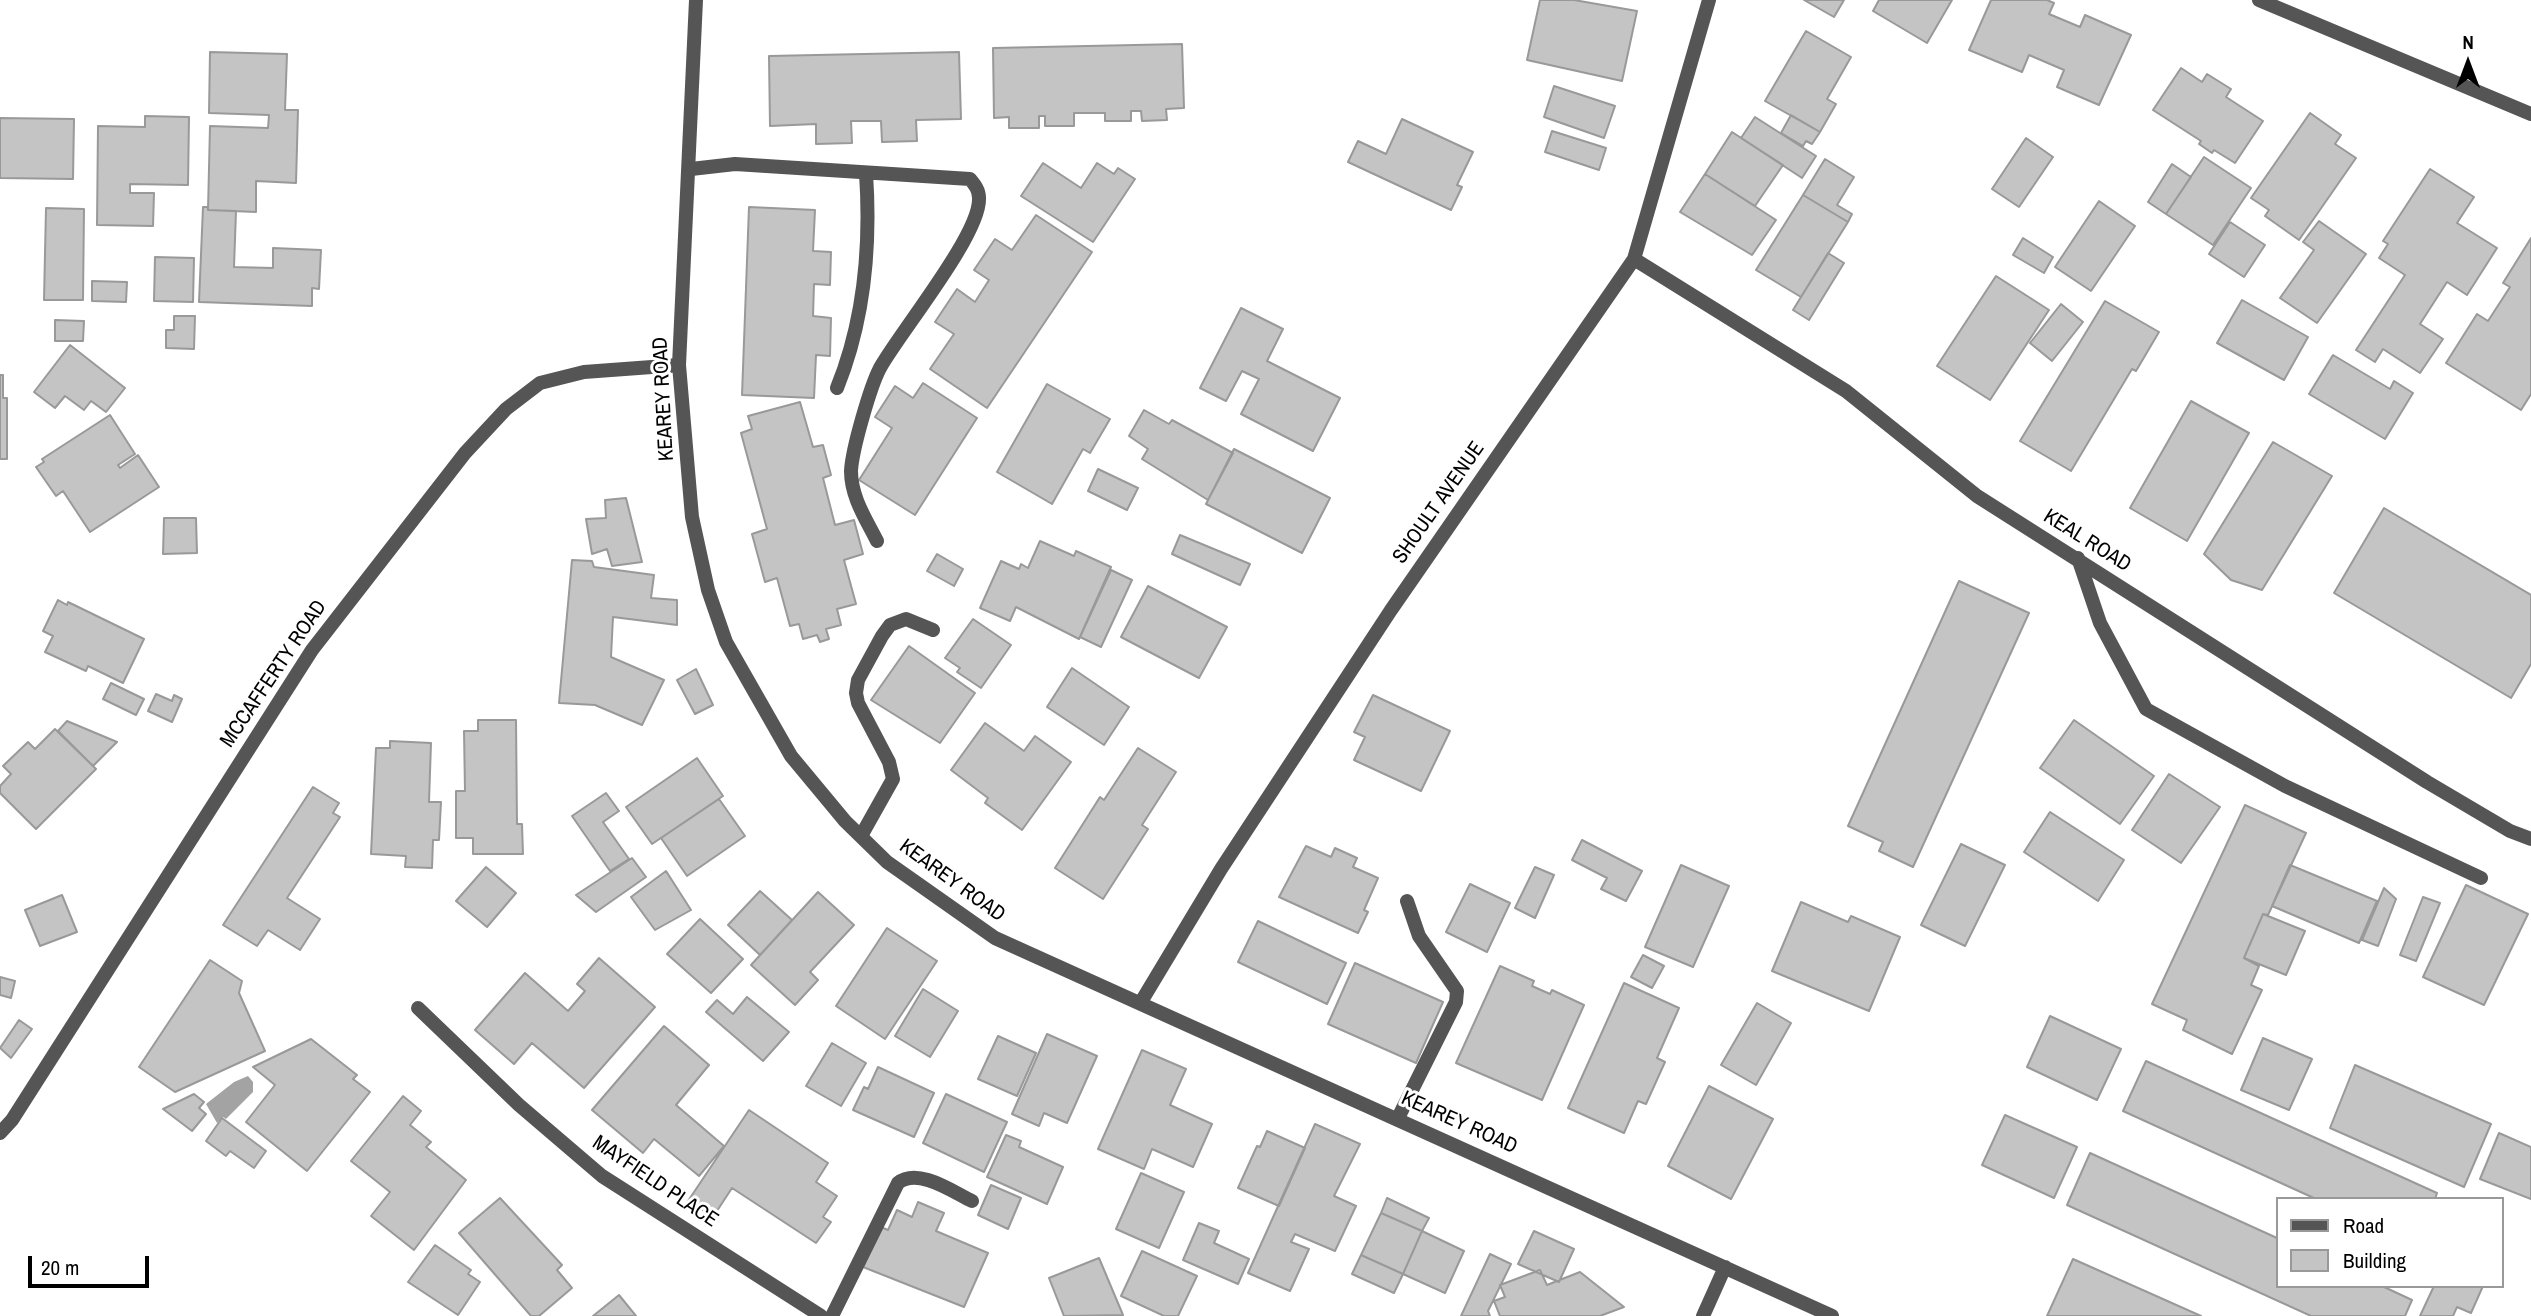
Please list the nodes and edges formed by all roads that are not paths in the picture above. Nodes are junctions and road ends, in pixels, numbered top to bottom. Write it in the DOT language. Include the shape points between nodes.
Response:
graph roads {
  1 [pos="696,0"];
  2 [pos="1709,0"];
  3 [pos="2259,0"];
  4 [pos="2531,114"];
  5 [pos="691,169"];
  6 [pos="866,173"];
  7 [pos="1634,259"];
  8 [pos="679,365"];
  9 [pos="837,387"];
  10 [pos="877,541"];
  11 [pos="2078,558"];
  12 [pos="933,630"];
  13 [pos="861,836"];
  14 [pos="2531,839"];
  15 [pos="2481,878"];
  16 [pos="1407,901"];
  17 [pos="1141,1002"];
  18 [pos="418,1008"];
  19 [pos="1398,1118"];
  20 [pos="0,1133"];
  21 [pos="972,1201"];
  22 [pos="1725,1267"];
  23 [pos="821,1316"];
  24 [pos="832,1316"];
  25 [pos="1703,1316"];
  26 [pos="1832,1316"];
  1 -- 5 [label="street, KEAREY ROAD"];
  2 -- 7 [label="street, SHOULT AVENUE"];
  3 -- 4 [label="street"];
  5 -- 6 [label="street" via="735,164"];
  5 -- 8 [label="street, KEAREY ROAD"];
  6 -- 9 [label="street" via="869,213 863,303"];
  6 -- 10 [label="street" via="970,179 979,198 967,233 893,347 870,394 851,470 856,500"];
  7 -- 11 [label="street, KEAL ROAD" via="1837,385 1977,496"];
  7 -- 17 [label="street, SHOULT AVENUE" via="1391,610 1221,869"];
  8 -- 13 [label="street, KEAREY ROAD" via="692,517 708,590 726,642 791,756"];
  8 -- 20 [label="street, MCCAFFERTY ROAD" via="584,372 540,383 506,409 465,453 312,650 12,1121"];
  11 -- 14 [label="street, KEAL ROAD" via="2427,782"];
  11 -- 15 [label="street" via="2100,623 2146,709 2285,786"];
  12 -- 13 [label="street" via="906,619 890,625 858,680 858,703 893,779"];
  13 -- 17 [label="street, KEAREY ROAD" via="887,862 995,938"];
  16 -- 19 [label="street" via="1419,936 1457,992"];
  17 -- 19 [label="street, KEAREY ROAD"];
  18 -- 23 [label="street, MAYFIELD PLACE" via="519,1105 602,1176"];
  19 -- 22 [label="street, KEAREY ROAD"];
  21 -- 24 [label="street" via="929,1181 912,1178 898,1183"];
  22 -- 25 [label="street"];
  22 -- 26 [label="street, KEAREY ROAD"];
}
